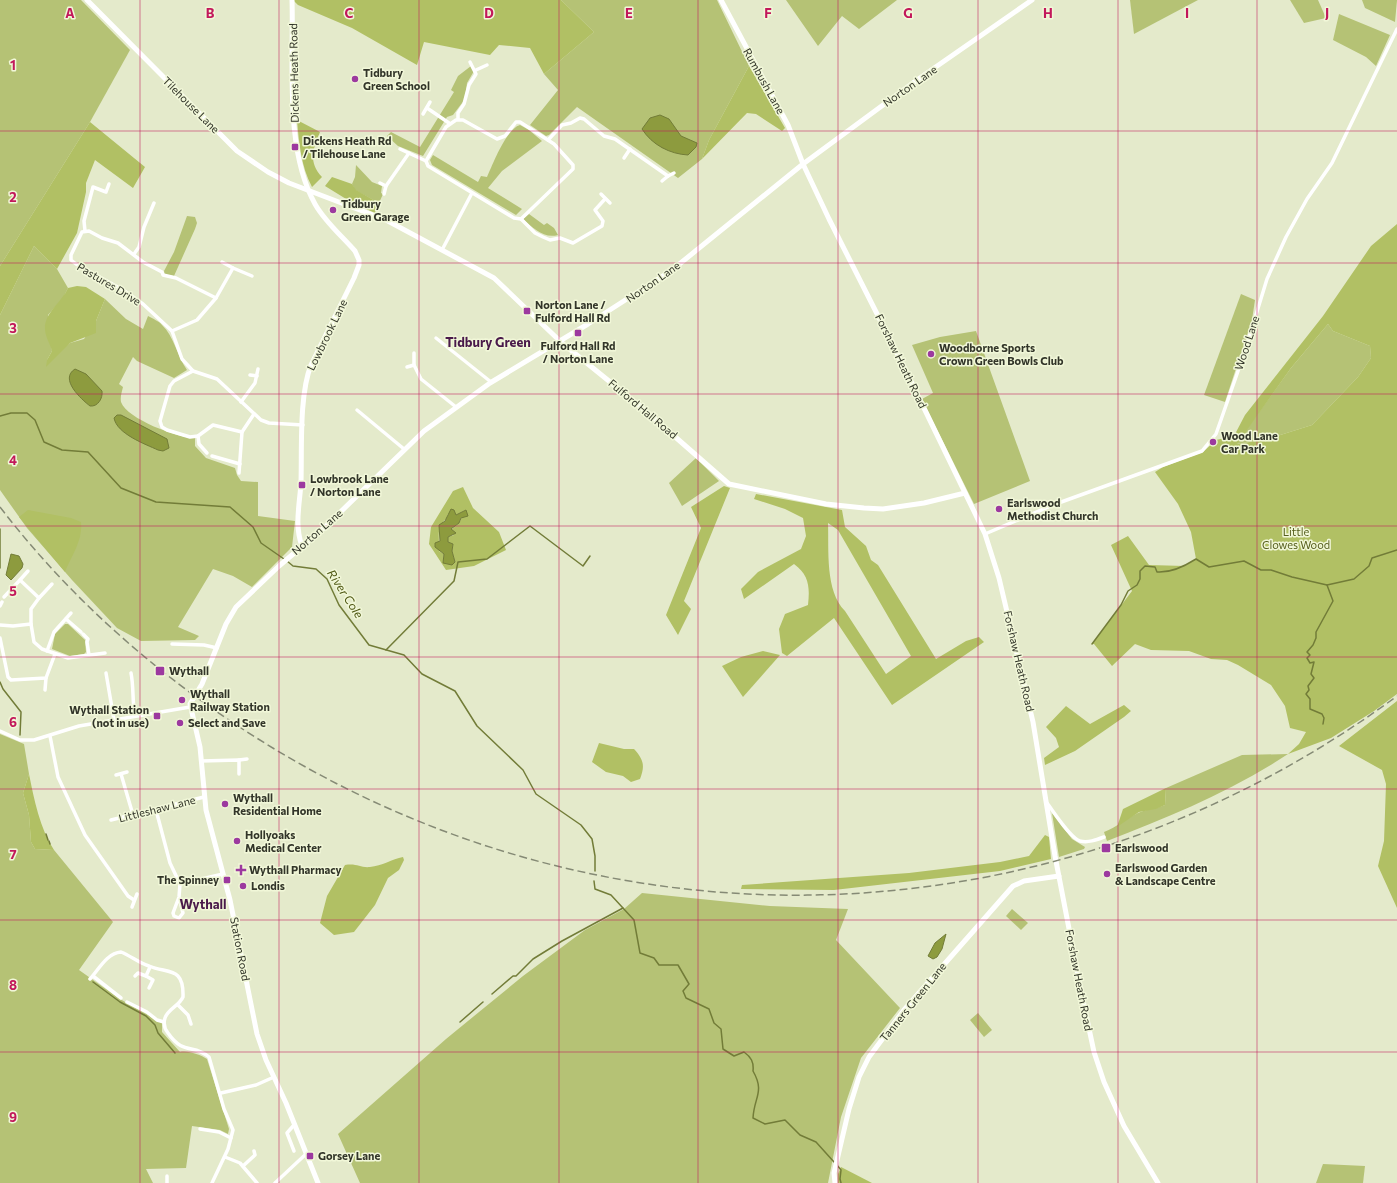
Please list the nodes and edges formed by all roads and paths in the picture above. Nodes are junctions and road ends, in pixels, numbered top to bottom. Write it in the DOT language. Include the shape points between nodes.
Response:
graph roads {
  1 [pos="87,0"];
  2 [pos="292,0"];
  3 [pos="720,0"];
  4 [pos="1032,0"];
  5 [pos="1397,31"];
  6 [pos="470,62"];
  7 [pos="486,65"];
  8 [pos="476,70"];
  9 [pos="430,102"];
  10 [pos="427,108"];
  11 [pos="423,114"];
  12 [pos="458,119"];
  13 [pos="449,123"];
  14 [pos="548,140"];
  15 [pos="400,149"];
  16 [pos="630,149"];
  17 [pos="409,153"];
  18 [pos="624,158"];
  19 [pos="426,161"];
  20 [pos="803,164"];
  21 [pos="674,173"];
  22 [pos="668,176"];
  23 [pos="662,181"];
  24 [pos="380,183"];
  25 [pos="109,184"];
  26 [pos="386,186"];
  27 [pos="310,192"];
  28 [pos="472,193"];
  29 [pos="384,194"];
  30 [pos="601,194"];
  31 [pos="605,198"];
  32 [pos="154,203"];
  33 [pos="610,203"];
  34 [pos="520,219"];
  35 [pos="85,231"];
  36 [pos="442,250"];
  37 [pos="134,254"];
  38 [pos="222,262"];
  39 [pos="233,268"];
  40 [pos="252,276"];
  41 [pos="216,298"];
  42 [pos="172,331"];
  43 [pos="436,338"];
  44 [pos="560,341"];
  45 [pos="414,353"];
  46 [pos="414,365"];
  47 [pos="407,367"];
  48 [pos="258,369"];
  49 [pos="193,371"];
  50 [pos="250,375"];
  51 [pos="257,376"];
  52 [pos="491,382"];
  53 [pos="242,402"];
  54 [pos="456,407"];
  55 [pos="357,410"];
  56 [pos="254,414"];
  57 [pos="302,426"];
  58 [pos="242,432"];
  59 [pos="198,436"];
  60 [pos="404,449"];
  61 [pos="207,453"];
  62 [pos="212,456"];
  63 [pos="240,464"];
  64 [pos="239,473"];
  65 [pos="965,493"];
  66 [pos="985,534"];
  67 [pos="302,546"];
  68 [pos="28,571"];
  69 [pos="20,580"];
  70 [pos="52,584"];
  71 [pos="4,597"];
  72 [pos="39,598"];
  73 [pos="71,614"];
  74 [pos="66,619"];
  75 [pos="31,624"];
  76 [pos="0,625"];
  77 [pos="0,638"];
  78 [pos="172,644"];
  79 [pos="217,648"];
  80 [pos="47,651"];
  81 [pos="105,653"];
  82 [pos="55,654"];
  83 [pos="89,655"];
  84 [pos="106,673"];
  85 [pos="131,673"];
  86 [pos="46,678"];
  87 [pos="44,690"];
  88 [pos="190,707"];
  89 [pos="135,716"];
  90 [pos="114,720"];
  91 [pos="0,731"];
  92 [pos="50,736"];
  93 [pos="247,759"];
  94 [pos="239,760"];
  95 [pos="201,761"];
  96 [pos="127,772"];
  97 [pos="121,774"];
  98 [pos="239,774"];
  99 [pos="116,775"];
  100 [pos="204,797"];
  101 [pos="1046,803"];
  102 [pos="156,810"];
  103 [pos="132,815"];
  104 [pos="111,820"];
  105 [pos="1104,836"];
  106 [pos="223,874"];
  107 [pos="1059,876"];
  108 [pos="180,884"];
  109 [pos="137,894"];
  110 [pos="179,898"];
  111 [pos="134,900"];
  112 [pos="132,907"];
  113 [pos="150,967"];
  114 [pos="93,976"];
  115 [pos="135,976"];
  116 [pos="146,976"];
  117 [pos="90,979"];
  118 [pos="149,988"];
  119 [pos="121,998"];
  120 [pos="127,1002"];
  121 [pos="178,1005"];
  122 [pos="164,1022"];
  123 [pos="191,1024"];
  124 [pos="274,1077"];
  125 [pos="221,1093"];
  126 [pos="294,1125"];
  127 [pos="200,1129"];
  128 [pos="231,1138"];
  129 [pos="294,1151"];
  130 [pos="254,1152"];
  131 [pos="306,1154"];
  132 [pos="225,1157"];
  133 [pos="244,1166"];
  134 [pos="167,1176"];
  135 [pos="167,1183"];
  136 [pos="212,1183"];
  137 [pos="256,1183"];
  138 [pos="275,1183"];
  139 [pos="318,1183"];
  140 [pos="835,1183"];
  141 [pos="1158,1183"];
  1 -- 27 [label="street, Tilehouse Lane" via="237,151 268,172"];
  2 -- 27 [label="street, Dickens Heath Road" via="295,139 300,165"];
  3 -- 20 [label="street, Rumbush Lane" via="788,125"];
  4 -- 20 [label="street, Norton Lane"];
  5 -- 66 [label="street, Wood Lane" via="1332,163 1307,199 1286,237 1267,279 1244,354 1211,442 1202,451 1053,505"];
  6 -- 8 [label="street"];
  7 -- 8 [label="street"];
  8 -- 12 [label="street" via="464,104 458,113"];
  9 -- 10 [label="street"];
  10 -- 11 [label="street"];
  10 -- 13 [label="street"];
  12 -- 13 [label="street"];
  12 -- 14 [label="street" via="497,139 503,137 512,125 520,122"];
  13 -- 19 [label="street"];
  14 -- 16 [label="street" via="562,125 584,119 604,136 615,139"];
  14 -- 34 [label="street" via="574,165 573,169"];
  15 -- 17 [label="street"];
  16 -- 18 [label="street"];
  16 -- 22 [label="street"];
  17 -- 19 [label="street"];
  17 -- 26 [label="street"];
  19 -- 28 [label="street" via="430,169"];
  20 -- 44 [label="street, Norton Lane" via="672,270"];
  20 -- 65 [label="street, Forshaw Heath Road"];
  21 -- 22 [label="street"];
  22 -- 23 [label="street"];
  24 -- 26 [label="street"];
  25 -- 35 [label="street" via="106,192 93,187 84,221"];
  26 -- 29 [label="street"];
  27 -- 36 [label="street, Fulford Hall Road" via="386,220"];
  27 -- 57 [label="street, Lowbrook Lane" via="320,211 355,251 359,265 308,372"];
  28 -- 34 [label="street"];
  28 -- 36 [label="street"];
  30 -- 31 [label="street"];
  31 -- 33 [label="street"];
  31 -- 34 [label="street" via="595,210 603,221 602,226 573,243 560,238 550,240 543,237"];
  32 -- 37 [label="street" via="139,248"];
  35 -- 37 [label="street" via="118,243"];
  35 -- 42 [label="street, Pastures Drive" via="74,249 71,260 143,304"];
  36 -- 44 [label="street, Fulford Hall Road" via="494,278"];
  37 -- 41 [label="street" via="164,275 176,278"];
  38 -- 39 [label="street"];
  39 -- 40 [label="street"];
  39 -- 41 [label="street"];
  41 -- 42 [label="street" via="197,320"];
  42 -- 49 [label="street, Pastures Drive" via="182,359"];
  43 -- 52 [label="street"];
  44 -- 52 [label="street, Norton Lane"];
  44 -- 65 [label="street, Fulford Hall Road" via="653,417 729,484 826,504 864,508 924,503"];
  45 -- 46 [label="street"];
  46 -- 47 [label="street"];
  46 -- 54 [label="street" via="421,379"];
  48 -- 51 [label="street"];
  49 -- 53 [label="street" via="217,379"];
  49 -- 59 [label="street" via="174,381 170,386 160,421 162,427 167,430 190,437"];
  50 -- 51 [label="street"];
  51 -- 53 [label="street" via="250,393"];
  52 -- 54 [label="street, Norton Lane"];
  53 -- 56 [label="street"];
  54 -- 60 [label="street, Norton Lane"];
  55 -- 60 [label="street"];
  56 -- 57 [label="street" via="265,422"];
  56 -- 58 [label="street"];
  57 -- 67 [label="street, Lowbrook Lane" via="298,522"];
  58 -- 59 [label="street" via="213,425"];
  58 -- 63 [label="street"];
  59 -- 61 [label="street" via="199,444"];
  60 -- 67 [label="street, Norton Lane" via="325,527"];
  62 -- 63 [label="street"];
  63 -- 64 [label="street"];
  65 -- 66 [label="street, Forshaw Heath Road"];
  66 -- 101 [label="street, Forshaw Heath Road" via="1026,685"];
  67 -- 79 [label="street, Norton Lane" via="236,607"];
  68 -- 69 [label="street"];
  69 -- 71 [label="street"];
  69 -- 72 [label="street"];
  70 -- 72 [label="street"];
  72 -- 75 [label="street" via="31,609"];
  73 -- 74 [label="street"];
  74 -- 80 [label="street" via="54,632"];
  74 -- 83 [label="street" via="88,639"];
  75 -- 76 [label="street"];
  75 -- 80 [label="street" via="34,642 39,648"];
  77 -- 86 [label="street" via="9,678"];
  78 -- 79 [label="street"];
  79 -- 88 [label="street, Norton Lane"];
  80 -- 82 [label="street"];
  81 -- 83 [label="street"];
  82 -- 83 [label="street" via="73,658"];
  82 -- 86 [label="street"];
  84 -- 90 [label="street"];
  85 -- 89 [label="street"];
  86 -- 87 [label="street"];
  88 -- 89 [label="street"];
  88 -- 95 [label="street, Station Road" via="199,738"];
  89 -- 90 [label="street"];
  90 -- 92 [label="street" via="79,726"];
  91 -- 92 [label="street" via="24,740"];
  92 -- 111 [label="street" via="58,777 85,835 128,896"];
  93 -- 94 [label="street"];
  94 -- 95 [label="street"];
  94 -- 98 [label="street"];
  95 -- 100 [label="street, Station Road"];
  96 -- 97 [label="street"];
  97 -- 99 [label="street"];
  97 -- 103 [label="street"];
  100 -- 102 [label="street, Littleshaw Lane"];
  100 -- 106 [label="street, Station Road"];
  101 -- 105 [label="street" via="1078,841 1090,842"];
  101 -- 107 [label="street, Forshaw Heath Road"];
  102 -- 103 [label="street, Littleshaw Lane"];
  102 -- 108 [label="street" via="170,863"];
  103 -- 104 [label="street, Littleshaw Lane"];
  106 -- 108 [label="street"];
  106 -- 124 [label="street, Station Road" via="257,1034"];
  107 -- 140 [label="street, Tanners Green Lane" via="1024,881 1013,886 890,1028 869,1057 859,1077 834,1173"];
  107 -- 141 [label="street, Forshaw Heath Road" via="1094,1052 1104,1082 1124,1126"];
  108 -- 110 [label="street"];
  109 -- 111 [label="street"];
  110 -- 110 [label="street" via="173,913 179,918 183,913"];
  111 -- 112 [label="street"];
  113 -- 114 [label="street" via="117,952 109,957"];
  113 -- 116 [label="street"];
  113 -- 121 [label="street" via="176,974 183,992"];
  114 -- 117 [label="street"];
  114 -- 119 [label="street"];
  115 -- 116 [label="street"];
  116 -- 118 [label="street" via="153,980"];
  120 -- 122 [label="street"];
  121 -- 122 [label="street" via="168,1012"];
  121 -- 123 [label="street" via="188,1014"];
  122 -- 125 [label="street" via="166,1030 180,1047 204,1052 209,1056"];
  124 -- 125 [label="street" via="256,1085"];
  124 -- 126 [label="street, Station Road"];
  125 -- 128 [label="street" via="233,1130"];
  126 -- 129 [label="street" via="287,1133"];
  126 -- 131 [label="street, Station Road"];
  127 -- 128 [label="street" via="219,1132"];
  128 -- 132 [label="street"];
  130 -- 133 [label="street" via="255,1155"];
  131 -- 138 [label="street"];
  131 -- 139 [label="street, Station Road"];
  132 -- 133 [label="street"];
  132 -- 136 [label="street"];
  133 -- 137 [label="street"];
  134 -- 135 [label="street"];
}
